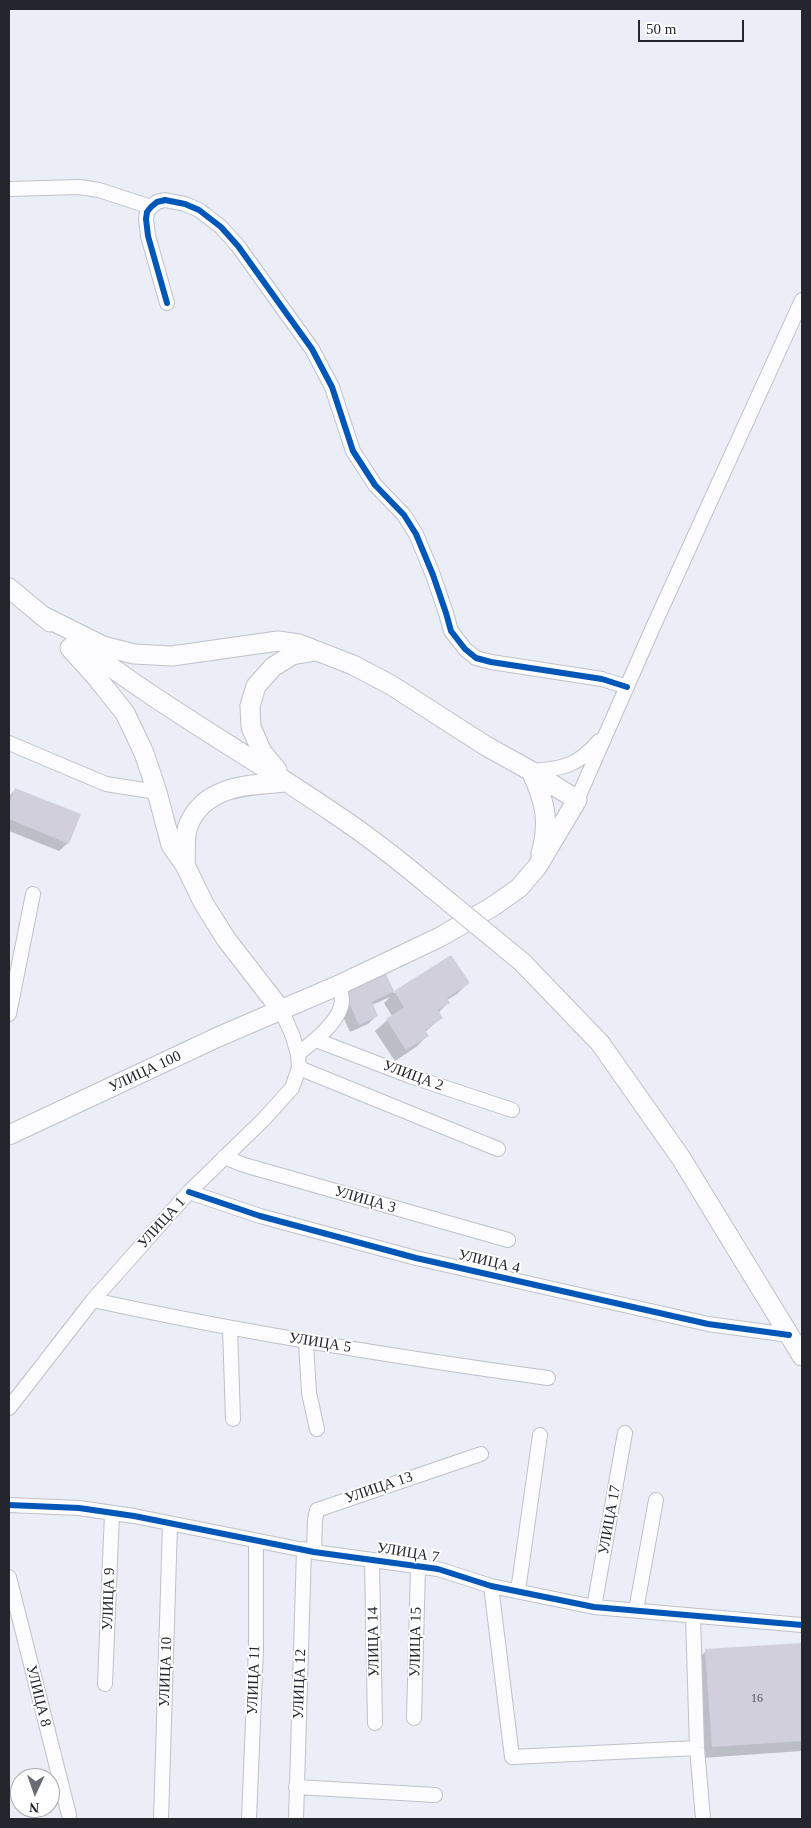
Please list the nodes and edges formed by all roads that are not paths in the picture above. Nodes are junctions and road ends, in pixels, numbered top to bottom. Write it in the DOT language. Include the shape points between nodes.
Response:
graph roads {
  1 [pos="9,188"];
  2 [pos="151,207"];
  3 [pos="802,300"];
  4 [pos="167,304"];
  5 [pos="9,588"];
  6 [pos="40,615"];
  7 [pos="320,651"];
  8 [pos="627,687"];
  9 [pos="607,731"];
  10 [pos="9,743"];
  11 [pos="531,771"];
  12 [pos="286,782"];
  13 [pos="157,792"];
  14 [pos="577,800"];
  15 [pos="185,865"];
  16 [pos="537,867"];
  17 [pos="33,894"];
  18 [pos="339,985"];
  19 [pos="281,1010"];
  20 [pos="9,1014"];
  21 [pos="316,1040"];
  22 [pos="298,1054"];
  23 [pos="298,1068"];
  24 [pos="512,1110"];
  25 [pos="9,1136"];
  26 [pos="498,1149"];
  27 [pos="224,1157"];
  28 [pos="189,1192"];
  29 [pos="508,1240"];
  30 [pos="93,1300"];
  31 [pos="230,1328"];
  32 [pos="788,1335"];
  33 [pos="306,1342"];
  34 [pos="802,1356"];
  35 [pos="802,1364"];
  36 [pos="548,1378"];
  37 [pos="9,1408"];
  38 [pos="232,1419"];
  39 [pos="317,1429"];
  40 [pos="625,1433"];
  41 [pos="540,1435"];
  42 [pos="481,1454"];
  43 [pos="656,1500"];
  44 [pos="9,1505"];
  45 [pos="112,1513"];
  46 [pos="170,1524"];
  47 [pos="256,1541"];
  48 [pos="309,1551"];
  49 [pos="372,1560"];
  50 [pos="418,1566"];
  51 [pos="9,1577"];
  52 [pos="492,1586"];
  53 [pos="518,1591"];
  54 [pos="594,1607"];
  55 [pos="636,1610"];
  56 [pos="693,1616"];
  57 [pos="802,1626"];
  58 [pos="105,1684"];
  59 [pos="414,1718"];
  60 [pos="375,1723"];
  61 [pos="697,1748"];
  62 [pos="296,1787"];
  63 [pos="435,1795"];
  64 [pos="69,1815"];
  65 [pos="161,1819"];
  66 [pos="249,1819"];
  67 [pos="296,1819"];
  68 [pos="703,1819"];
  1 -- 2 [label="street" via="79,187"];
  2 -- 4 [label="street" via="146,219 148,236"];
  2 -- 8 [label="street" via="157,202 174,201 199,210 221,227 312,349 332,386 353,451 375,485 404,515 416,534 451,631 464,649 484,660 602,679"];
  3 -- 8 [label="street"];
  5 -- 6 [label="main road"];
  6 -- 7 [label="main road" via="103,646 134,654 172,656 278,642"];
  6 -- 12 [label="main road" via="106,665"];
  6 -- 13 [label="main road" via="125,713 144,753"];
  7 -- 11 [label="main road" via="391,685"];
  7 -- 12 [label="main road" via="292,655 273,667 256,686 250,706 251,727 262,752"];
  8 -- 9 [label="street"];
  9 -- 11 [label="street" via="589,753 571,764 555,770"];
  9 -- 14 [label="street"];
  10 -- 13 [label="street" via="106,784"];
  11 -- 14 [label="main road"];
  11 -- 16 [label="main road" via="542,794 545,813 546,835"];
  12 -- 15 [label="main road" via="235,787 214,796 197,809 187,827"];
  12 -- 32 [label="main road, bridge" via="383,847 522,962 600,1043 681,1158"];
  13 -- 15 [label="main road" via="171,845"];
  14 -- 16 [label="main road, УЛИЦА 100"];
  15 -- 19 [label="main road" via="226,939"];
  16 -- 18 [label="main road, УЛИЦА 100" via="518,888 492,907 440,937"];
  17 -- 20 [label="street"];
  18 -- 19 [label="main road, УЛИЦА 100"];
  18 -- 21 [label="street" via="342,1001 338,1015"];
  19 -- 22 [label="street, УЛИЦА 1"];
  19 -- 25 [label="main road, УЛИЦА 100"];
  21 -- 22 [label="street"];
  21 -- 24 [label="street, УЛИЦА 2"];
  22 -- 23 [label="street, УЛИЦА 1"];
  23 -- 26 [label="street"];
  23 -- 27 [label="street, УЛИЦА 1" via="292,1088"];
  27 -- 28 [label="street, УЛИЦА 1"];
  27 -- 29 [label="street, УЛИЦА 3"];
  28 -- 30 [label="street, УЛИЦА 1"];
  28 -- 32 [label="street, УЛИЦА 4" via="260,1216 416,1258 708,1324"];
  30 -- 31 [label="street, УЛИЦА 5"];
  30 -- 37 [label="street, УЛИЦА 1"];
  31 -- 33 [label="street, УЛИЦА 5"];
  31 -- 38 [label="street"];
  32 -- 34 [label="main road"];
  32 -- 35 [label="main road"];
  33 -- 36 [label="street, УЛИЦА 5"];
  33 -- 39 [label="street" via="309,1393"];
  40 -- 54 [label="street, УЛИЦА 17"];
  41 -- 53 [label="street"];
  42 -- 48 [label="street, УЛИЦА 13" via="317,1510"];
  43 -- 55 [label="street"];
  44 -- 45 [label="street, УЛИЦА 7"];
  45 -- 46 [label="street, УЛИЦА 7"];
  45 -- 58 [label="street, УЛИЦА 9"];
  46 -- 47 [label="street, УЛИЦА 7"];
  46 -- 65 [label="street, УЛИЦА 10"];
  47 -- 48 [label="street, УЛИЦА 7"];
  47 -- 66 [label="street, УЛИЦА 11" via="256,1649"];
  48 -- 49 [label="street, УЛИЦА 7"];
  48 -- 62 [label="street, УЛИЦА 12"];
  49 -- 50 [label="street, УЛИЦА 7"];
  49 -- 60 [label="street, УЛИЦА 14"];
  50 -- 52 [label="street, УЛИЦА 7"];
  50 -- 59 [label="street, УЛИЦА 15"];
  51 -- 64 [label="street, УЛИЦА 8"];
  52 -- 53 [label="street, УЛИЦА 7"];
  52 -- 61 [label="street" via="512,1757"];
  53 -- 54 [label="street, УЛИЦА 7"];
  54 -- 55 [label="street, УЛИЦА 7"];
  55 -- 56 [label="street, УЛИЦА 7"];
  56 -- 57 [label="street, УЛИЦА 7"];
  56 -- 61 [label="street"];
  61 -- 68 [label="street"];
  62 -- 63 [label="street"];
  62 -- 67 [label="street, УЛИЦА 12"];
}
